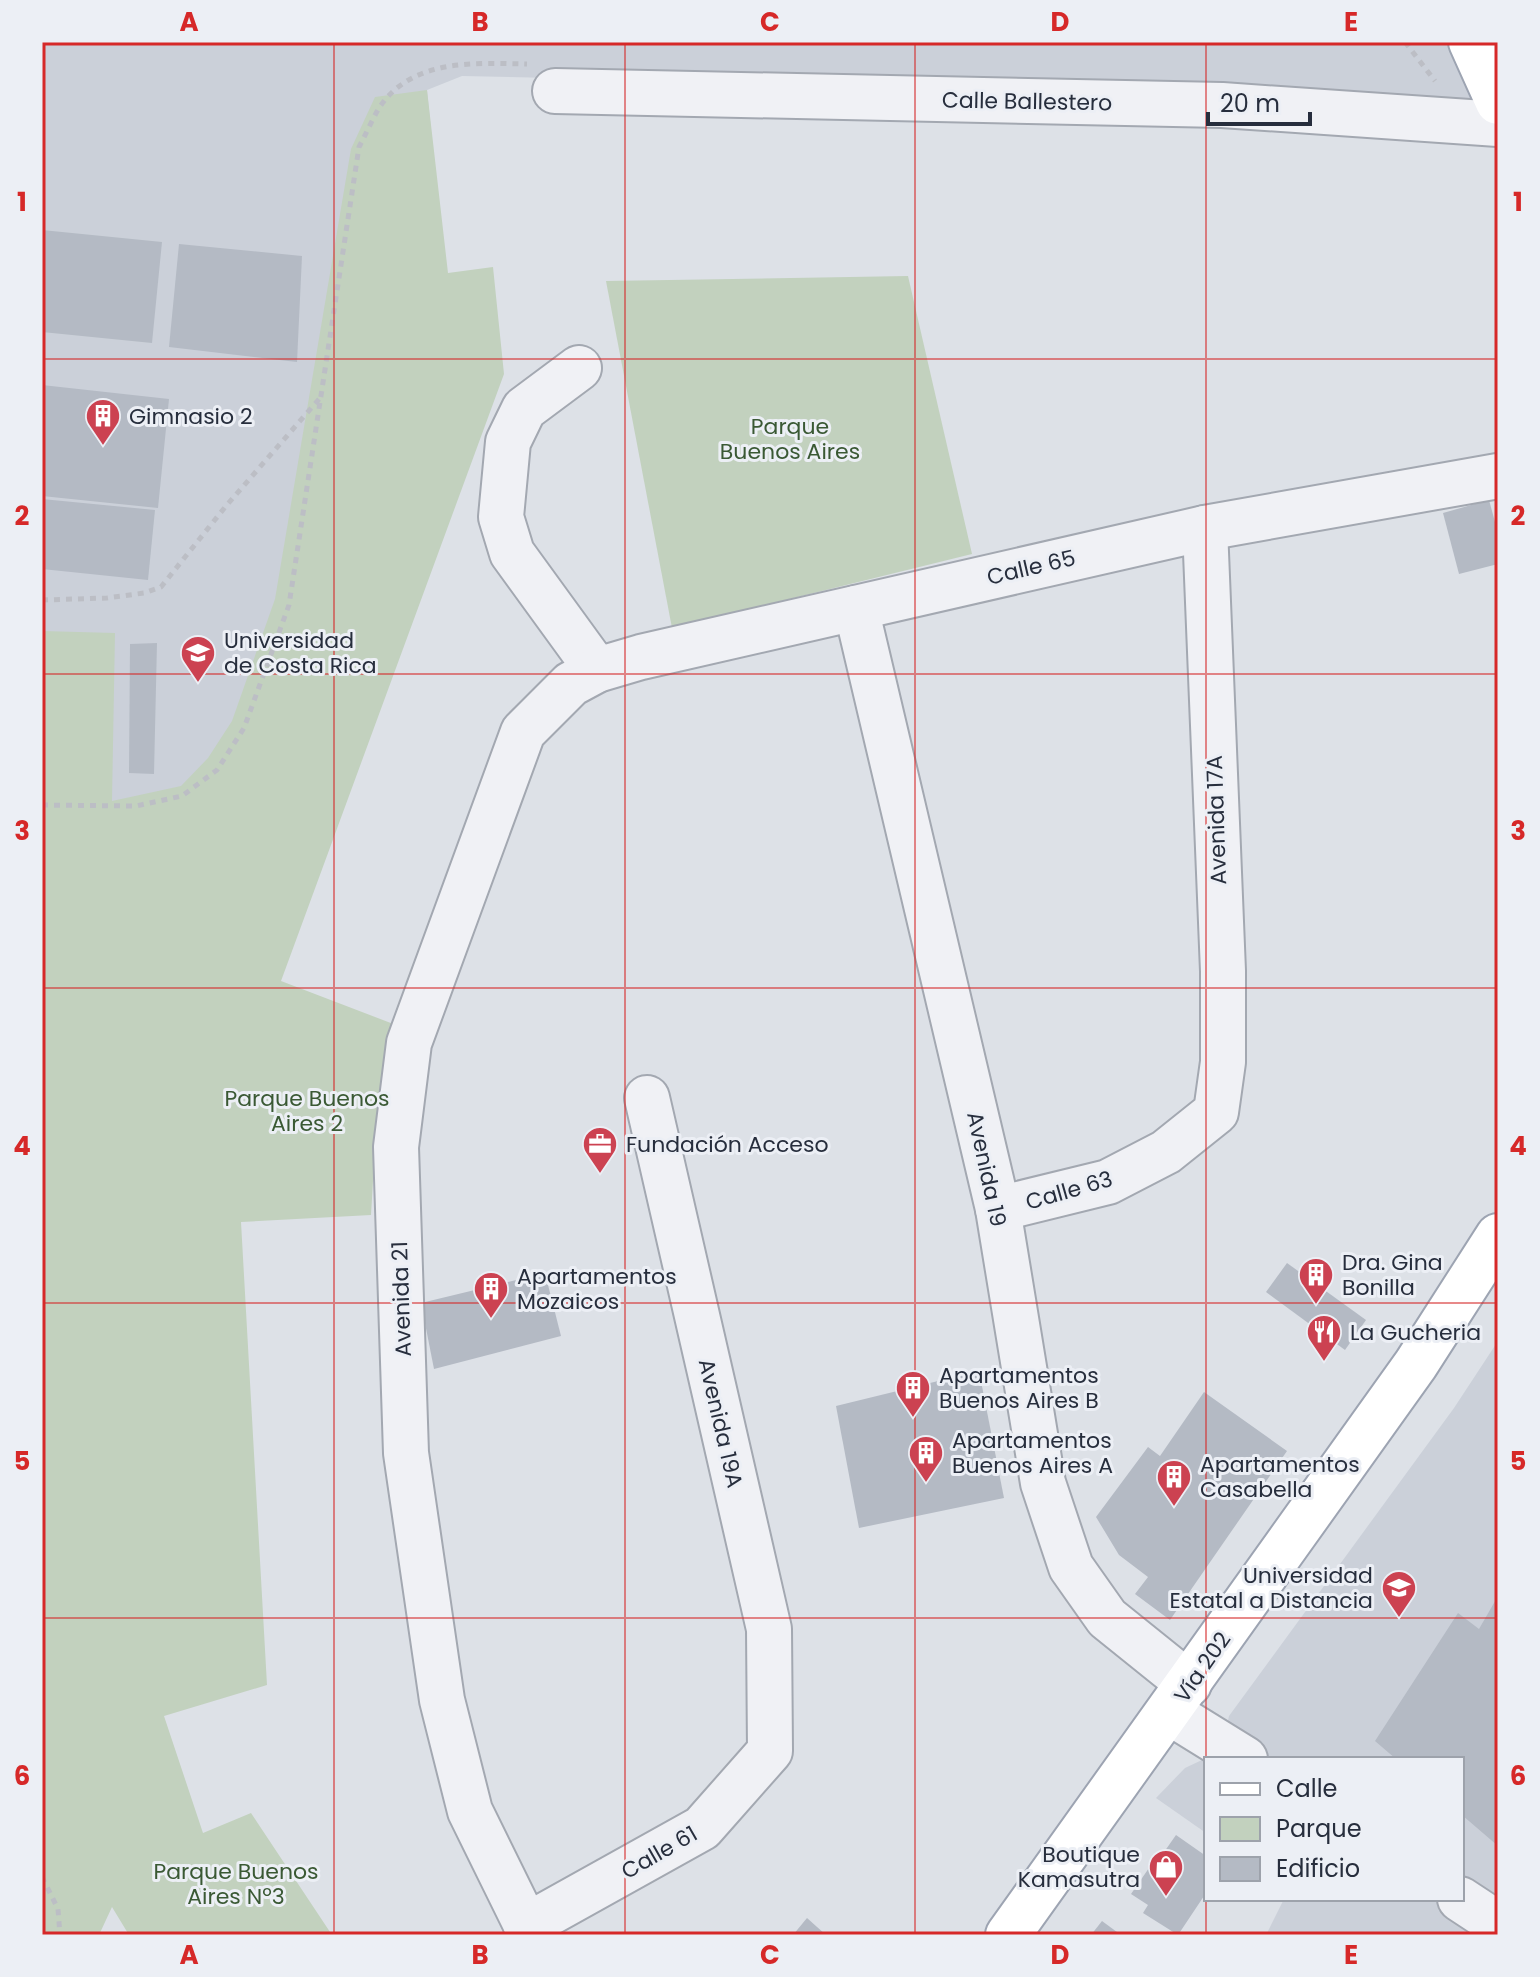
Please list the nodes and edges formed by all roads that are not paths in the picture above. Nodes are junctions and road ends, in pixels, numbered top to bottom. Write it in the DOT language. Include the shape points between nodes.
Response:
graph roads {
  1 [pos="1471,42"];
  2 [pos="547,78"];
  3 [pos="1498,102"];
  4 [pos="1498,124"];
  5 [pos="579,368"];
  6 [pos="1498,476"];
  7 [pos="1205,528"];
  8 [pos="856,608"];
  9 [pos="584,677"];
  10 [pos="647,1098"];
  11 [pos="1216,1112"];
  12 [pos="998,1209"];
  13 [pos="1498,1236"];
  14 [pos="1179,1698"];
  15 [pos="770,1751"];
  16 [pos="1243,1757"];
  17 [pos="1463,1901"];
  18 [pos="1498,1924"];
  19 [pos="528,1931"];
  20 [pos="1008,1935"];
  1 -- 3 [label="main road"];
  2 -- 4 [label="street, Calle Ballestero" via="1222,105"];
  5 -- 9 [label="street" via="524,409 508,442 501,517 512,553"];
  6 -- 7 [label="street, Calle 65"];
  7 -- 8 [label="street, Calle 65"];
  7 -- 11 [label="street, Avenida 17A" via="1223,971 1223,1062"];
  8 -- 9 [label="street, Calle 65" via="641,657"];
  8 -- 12 [label="street, Avenida 19"];
  9 -- 19 [label="street, Avenida 21" via="523,732 409,1043 396,1147 406,1453 442,1700 470,1811"];
  10 -- 15 [label="street, Avenida 19A" via="769,1629"];
  11 -- 12 [label="street, Calle 63" via="1166,1152 1108,1182"];
  12 -- 14 [label="street, Avenida 19" via="1043,1483 1071,1567 1107,1618"];
  13 -- 14 [label="main road, Vía 202" via="1416,1364"];
  14 -- 16 [label="street, Avenida 19"];
  14 -- 20 [label="main road, Vía 202"];
  15 -- 19 [label="street, Calle 61" via="702,1828"];
  17 -- 18 [label="street"];
}
